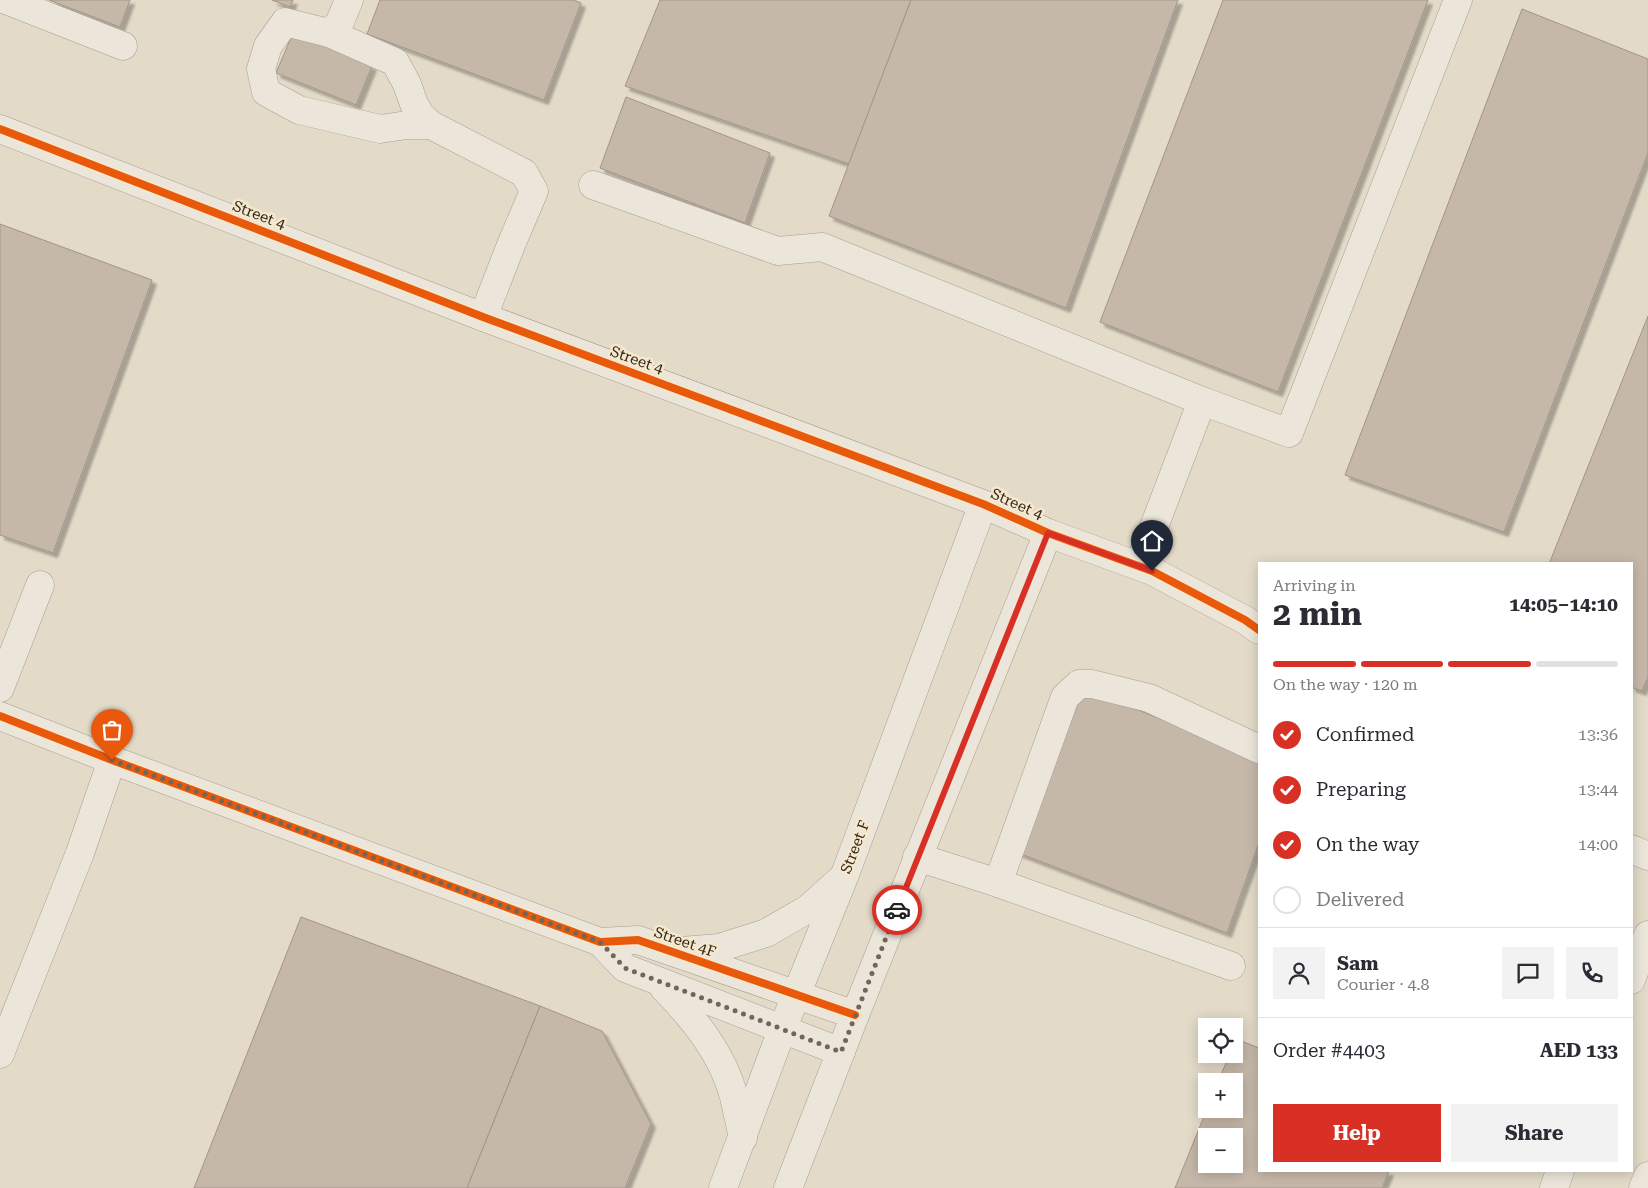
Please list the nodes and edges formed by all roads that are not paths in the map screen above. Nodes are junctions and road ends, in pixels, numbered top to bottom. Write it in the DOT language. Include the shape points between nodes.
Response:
graph roads {
  1 [pos="6,0"];
  2 [pos="349,0"];
  3 [pos="1458,0"];
  4 [pos="329,33"];
  5 [pos="124,46"];
  6 [pos="431,125"];
  7 [pos="0,129"];
  8 [pos="593,185"];
  9 [pos="483,317"];
  10 [pos="1202,401"];
  11 [pos="983,504"];
  12 [pos="1048,533"];
  13 [pos="1139,566"];
  14 [pos="40,585"];
  15 [pos="1258,629"];
  16 [pos="0,688"];
  17 [pos="0,716"];
  18 [pos="1258,749"];
  19 [pos="112,760"];
  20 [pos="1633,850"];
  21 [pos="1648,856"];
  22 [pos="917,858"];
  23 [pos="844,877"];
  24 [pos="998,883"];
  25 [pos="1648,935"];
  26 [pos="600,942"];
  27 [pos="671,952"];
  28 [pos="1231,966"];
  29 [pos="1633,975"];
  30 [pos="660,983"];
  31 [pos="796,994"];
  32 [pos="855,1015"];
  33 [pos="782,1030"];
  34 [pos="841,1052"];
  35 [pos="0,1054"];
  36 [pos="743,1138"];
  37 [pos="1560,1172"];
  38 [pos="1648,1176"];
  39 [pos="723,1188"];
  40 [pos="788,1188"];
  41 [pos="1554,1188"];
  42 [pos="1643,1188"];
  1 -- 5 [label="street"];
  2 -- 4 [label="street" via="339,24"];
  3 -- 10 [label="street" via="1289,433"];
  4 -- 6 [label="street" via="395,62 414,104"];
  4 -- 6 [label="street" via="285,22 268,46 261,69 266,92 299,110 380,130"];
  6 -- 9 [label="street" via="524,173 534,191"];
  7 -- 9 [label="street, Street 4"];
  8 -- 10 [label="street" via="778,251 822,247"];
  9 -- 11 [label="street, Street 4"];
  10 -- 13 [label="street"];
  11 -- 12 [label="street, Street 4"];
  11 -- 23 [label="street, Street F"];
  12 -- 13 [label="street, Street 4"];
  12 -- 22 [label="street"];
  13 -- 15 [label="street, Street 4"];
  14 -- 16 [label="street"];
  17 -- 19 [label="street, Street 4F"];
  18 -- 24 [label="street" via="1149,698 1092,684 1079,684 1065,697"];
  19 -- 26 [label="street, Street 4F"];
  19 -- 35 [label="street" via="80,853"];
  20 -- 21 [label="street"];
  22 -- 24 [label="street"];
  22 -- 32 [label="street"];
  23 -- 27 [label="street" via="808,909 766,933 719,948"];
  23 -- 31 [label="street, Street F"];
  24 -- 28 [label="street"];
  25 -- 29 [label="street"];
  26 -- 27 [label="street, Street 4F" via="638,940"];
  26 -- 30 [label="street, Street 4F" via="625,968"];
  27 -- 31 [label="street, Street 4F"];
  30 -- 33 [label="street, Street 4F"];
  30 -- 36 [label="street" via="692,1017 717,1054 734,1095"];
  31 -- 32 [label="street, Street 4F"];
  31 -- 33 [label="street, Street F"];
  32 -- 34 [label="street"];
  33 -- 34 [label="street, Street 4F"];
  33 -- 36 [label="street, Street F"];
  34 -- 40 [label="street"];
  36 -- 39 [label="street, Street F"];
  37 -- 41 [label="street"];
  38 -- 42 [label="street"];
}
